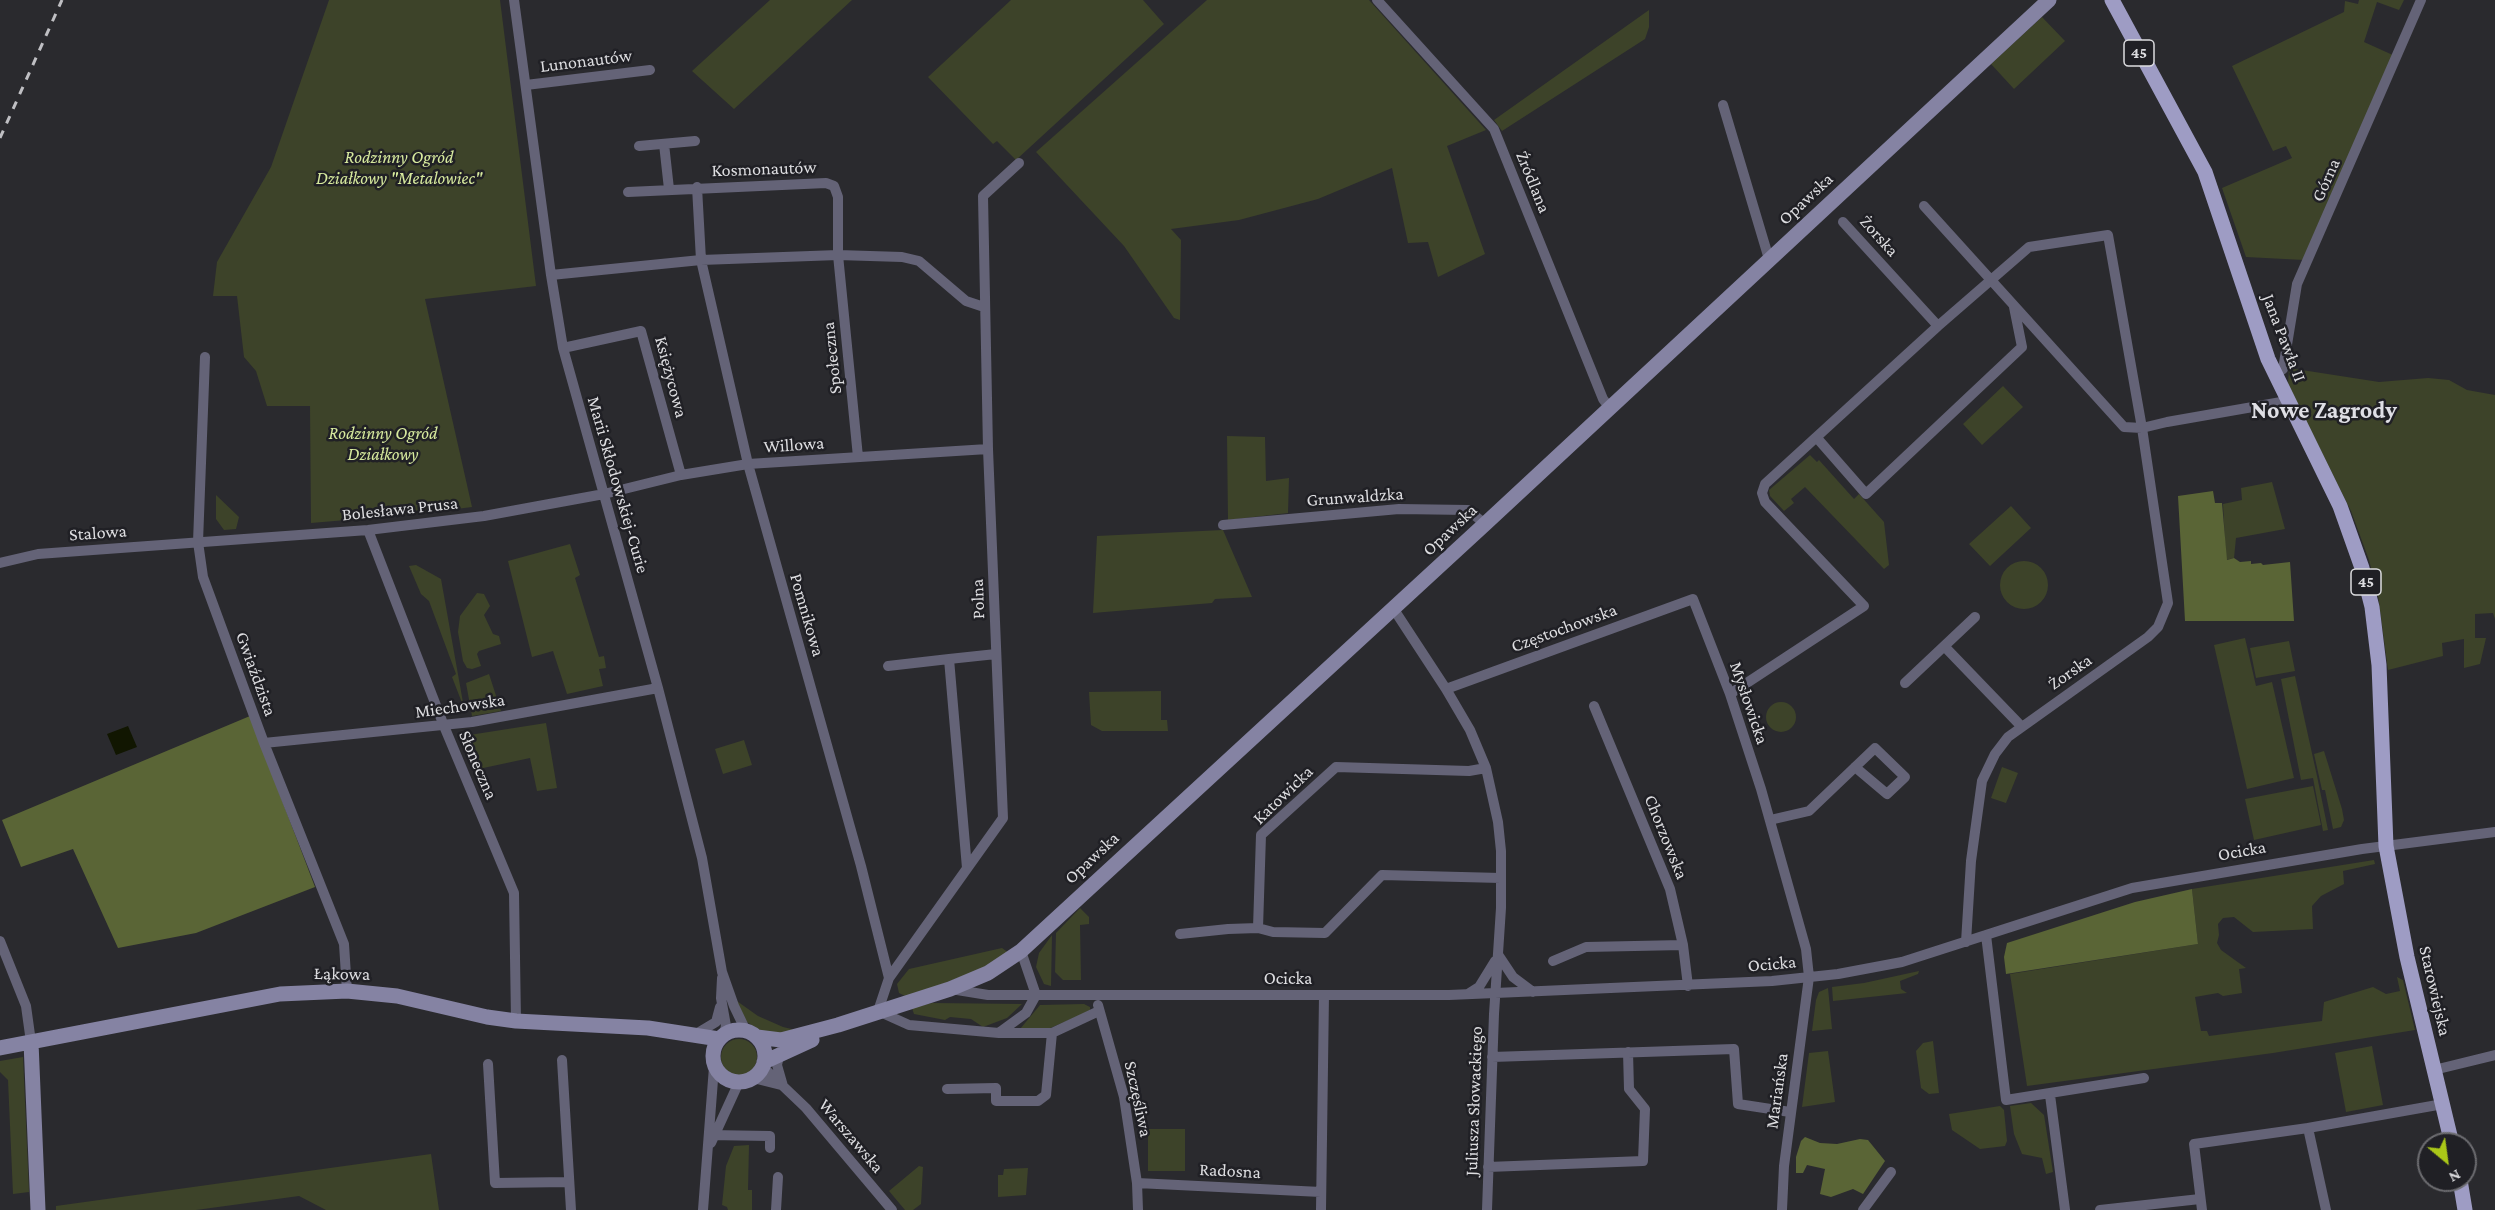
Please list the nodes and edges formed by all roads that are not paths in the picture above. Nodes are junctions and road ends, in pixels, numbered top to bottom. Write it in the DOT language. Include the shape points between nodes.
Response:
graph roads {
  1 [pos="514,0"];
  2 [pos="1377,0"];
  3 [pos="2049,0"];
  4 [pos="2112,0"];
  5 [pos="2421,0"];
  6 [pos="650,70"];
  7 [pos="526,86"];
  8 [pos="1723,105"];
  9 [pos="695,141"];
  10 [pos="664,144"];
  11 [pos="639,146"];
  12 [pos="1019,163"];
  13 [pos="697,187"];
  14 [pos="669,189"];
  15 [pos="628,192"];
  16 [pos="1924,206"];
  17 [pos="1843,222"];
  18 [pos="838,255"];
  19 [pos="1769,259"];
  20 [pos="701,260"];
  21 [pos="551,275"];
  22 [pos="1991,279"];
  23 [pos="2014,305"];
  24 [pos="984,307"];
  25 [pos="1938,326"];
  26 [pos="562,348"];
  27 [pos="205,357"];
  28 [pos="2274,375"];
  29 [pos="2287,401"];
  30 [pos="1609,408"];
  31 [pos="2142,428"];
  32 [pos="1817,438"];
  33 [pos="988,449"];
  34 [pos="858,457"];
  35 [pos="748,464"];
  36 [pos="681,475"];
  37 [pos="604,494"];
  38 [pos="1485,524"];
  39 [pos="1223,525"];
  40 [pos="368,530"];
  41 [pos="198,542"];
  42 [pos="0,562"];
  43 [pos="1694,598"];
  44 [pos="1393,608"];
  45 [pos="1975,617"];
  46 [pos="1944,646"];
  47 [pos="996,654"];
  48 [pos="949,659"];
  49 [pos="888,666"];
  50 [pos="1905,683"];
  51 [pos="658,688"];
  52 [pos="1446,689"];
  53 [pos="1730,694"];
  54 [pos="1594,706"];
  55 [pos="444,726"];
  56 [pos="2022,727"];
  57 [pos="264,743"];
  58 [pos="1855,767"];
  59 [pos="1486,768"];
  60 [pos="1770,820"];
  61 [pos="2495,832"];
  62 [pos="2386,846"];
  63 [pos="967,868"];
  64 [pos="1501,878"];
  65 [pos="1258,928"];
  66 [pos="1180,934"];
  67 [pos="1986,935"];
  68 [pos="0,941"];
  69 [pos="1966,942"];
  70 [pos="1683,945"];
  71 [pos="1022,951"];
  72 [pos="1498,955"];
  73 [pos="1553,960"];
  74 [pos="722,972"];
  75 [pos="1809,977"];
  76 [pos="889,978"];
  77 [pos="1688,986"];
  78 [pos="950,989"];
  79 [pos="347,991"];
  80 [pos="1533,992"];
  81 [pos="1496,993"];
  82 [pos="1467,994"];
  83 [pos="1036,995"];
  84 [pos="1324,995"];
  85 [pos="1096,996"];
  86 [pos="721,998"];
  87 [pos="878,1011"];
  88 [pos="1099,1011"];
  89 [pos="516,1021"];
  90 [pos="838,1025"];
  91 [pos="691,1033"];
  92 [pos="999,1033"];
  93 [pos="1052,1033"];
  94 [pos="751,1034"];
  95 [pos="721,1037"];
  96 [pos="31,1042"];
  97 [pos="0,1048"];
  98 [pos="1628,1052"];
  99 [pos="2495,1055"];
  100 [pos="779,1056"];
  101 [pos="1492,1057"];
  102 [pos="562,1060"];
  103 [pos="713,1060"];
  104 [pos="488,1064"];
  105 [pos="2434,1071"];
  106 [pos="755,1072"];
  107 [pos="2144,1078"];
  108 [pos="783,1086"];
  109 [pos="947,1089"];
  110 [pos="2050,1095"];
  111 [pos="2443,1104"];
  112 [pos="1790,1112"];
  113 [pos="2308,1128"];
  114 [pos="2449,1132"];
  115 [pos="711,1135"];
  116 [pos="770,1148"];
  117 [pos="1488,1167"];
  118 [pos="1891,1172"];
  119 [pos="778,1177"];
  120 [pos="568,1182"];
  121 [pos="1137,1183"];
  122 [pos="1321,1192"];
  123 [pos="2462,1192"];
  124 [pos="2201,1204"];
  125 [pos="38,1210"];
  126 [pos="571,1210"];
  127 [pos="703,1210"];
  128 [pos="776,1210"];
  129 [pos="892,1210"];
  130 [pos="1138,1210"];
  131 [pos="1321,1210"];
  132 [pos="1487,1210"];
  133 [pos="1782,1210"];
  134 [pos="1863,1210"];
  135 [pos="2065,1210"];
  136 [pos="2100,1210"];
  137 [pos="2326,1210"];
  138 [pos="2465,1210"];
  1 -- 7 [label="street, Marii Skłodowskiej-Curie"];
  2 -- 30 [label="street, Źródlana" via="1494,129"];
  3 -- 19 [label="main road, Opawska"];
  4 -- 28 [label="main road, Jana Pawła II / 45" via="2205,172"];
  5 -- 28 [label="street, Górna" via="2297,284 2283,369"];
  6 -- 7 [label="street, Lunonautów"];
  7 -- 21 [label="street, Marii Skłodowskiej-Curie"];
  8 -- 19 [label="street"];
  9 -- 10 [label="street, Kosmonautów"];
  10 -- 11 [label="street, Kosmonautów"];
  10 -- 14 [label="street"];
  12 -- 24 [label="street, Polna" via="983,196"];
  13 -- 14 [label="street, Kosmonautów"];
  13 -- 18 [label="street, Kosmonautów" via="830,184 838,197"];
  13 -- 20 [label="street, Kosmonautów"];
  14 -- 15 [label="street, Kosmonautów"];
  16 -- 22 [label="street"];
  17 -- 25 [label="street, Żorska"];
  18 -- 20 [label="street"];
  18 -- 24 [label="street" via="911,258 927,266 966,301"];
  18 -- 34 [label="street, Społeczna"];
  19 -- 30 [label="main road, Opawska"];
  20 -- 21 [label="street"];
  20 -- 35 [label="street, Pomnikowa"];
  21 -- 26 [label="street, Marii Skłodowskiej-Curie"];
  22 -- 23 [label="street"];
  22 -- 25 [label="street, Żorska"];
  22 -- 31 [label="street, Żorska" via="2033,245 2108,235"];
  23 -- 31 [label="street" via="2124,427"];
  23 -- 32 [label="street" via="2022,347 1866,494"];
  24 -- 33 [label="street, Polna"];
  25 -- 32 [label="street, Żorska"];
  26 -- 36 [label="street, Księżycowa" via="641,331"];
  26 -- 37 [label="street, Marii Skłodowskiej-Curie"];
  27 -- 41 [label="street, Gwiaździsta"];
  28 -- 29 [label="main road, Jana Pawła II / 45"];
  29 -- 31 [label="street"];
  29 -- 62 [label="main road, Jana Pawła II / 45" via="2340,506 2368,588 2379,665"];
  30 -- 38 [label="main road, Opawska"];
  31 -- 56 [label="street, Żorska" via="2168,594 2165,613 2158,627 2139,645"];
  32 -- 53 [label="street, Żorska" via="1765,484 1762,496 1864,606"];
  33 -- 34 [label="street, Willowa"];
  33 -- 47 [label="street, Polna"];
  34 -- 35 [label="street, Willowa"];
  35 -- 36 [label="street, Willowa"];
  35 -- 76 [label="street, Pomnikowa"];
  36 -- 37 [label="street, Willowa"];
  37 -- 40 [label="street, Bolesława Prusa" via="484,516"];
  37 -- 51 [label="street, Marii Skłodowskiej-Curie"];
  38 -- 39 [label="street, Grunwaldzka" via="1468,510 1398,508"];
  38 -- 44 [label="main road, Opawska"];
  40 -- 41 [label="street, Bolesława Prusa"];
  40 -- 55 [label="street, Słoneczna"];
  41 -- 42 [label="street, Stalowa" via="38,554"];
  41 -- 57 [label="street, Gwiaździsta" via="203,577"];
  43 -- 52 [label="street, Częstochowska"];
  43 -- 53 [label="street, Mysłowicka"];
  44 -- 52 [label="street"];
  44 -- 71 [label="main road, Opawska"];
  45 -- 46 [label="street"];
  46 -- 50 [label="street"];
  46 -- 56 [label="street"];
  47 -- 48 [label="street"];
  47 -- 63 [label="street, Polna" via="1003,818"];
  48 -- 49 [label="street"];
  48 -- 63 [label="street"];
  51 -- 55 [label="street, Miechowska"];
  51 -- 74 [label="street, Marii Skłodowskiej-Curie" via="702,858"];
  52 -- 59 [label="street"];
  53 -- 60 [label="street, Mysłowicka"];
  54 -- 70 [label="street, Chorzowska" via="1670,889"];
  55 -- 57 [label="street, Miechowska"];
  55 -- 89 [label="street, Słoneczna" via="514,893"];
  56 -- 69 [label="street, Żorska" via="1995,754 1982,781 1971,861"];
  57 -- 79 [label="street, Gwiaździsta" via="344,944"];
  58 -- 58 [label="street" via="1875,748 1905,777 1887,794"];
  58 -- 60 [label="street" via="1809,811"];
  59 -- 64 [label="street" via="1500,834"];
  59 -- 65 [label="street, Katowicka" via="1468,771 1336,767 1261,835"];
  60 -- 75 [label="street, Mysłowicka" via="1806,949"];
  61 -- 62 [label="street, Ocicka"];
  62 -- 67 [label="street, Ocicka" via="2132,888"];
  62 -- 105 [label="main road, Starowiejska / 45"];
  63 -- 76 [label="street, Polna"];
  64 -- 65 [label="street" via="1382,875 1325,933"];
  64 -- 72 [label="street"];
  65 -- 66 [label="street"];
  67 -- 69 [label="street, Ocicka"];
  67 -- 110 [label="street" via="2006,1100"];
  68 -- 96 [label="street" via="26,1006"];
  69 -- 75 [label="street, Ocicka" via="1883,967"];
  70 -- 73 [label="street" via="1586,947"];
  70 -- 77 [label="street, Chorzowska"];
  71 -- 78 [label="main road, Opawska" via="988,973"];
  71 -- 83 [label="street"];
  72 -- 80 [label="street" via="1513,977"];
  72 -- 81 [label="street"];
  72 -- 82 [label="street" via="1479,987"];
  74 -- 86 [label="street, Marii Skłodowskiej-Curie"];
  74 -- 94 [label="street, Marii Skłodowskiej-Curie" via="734,1006"];
  75 -- 77 [label="street, Ocicka"];
  75 -- 112 [label="street, Mariańska"];
  76 -- 87 [label="street, Polna"];
  77 -- 80 [label="street, Ocicka"];
  78 -- 83 [label="street, Ocicka" via="988,995"];
  78 -- 87 [label="main road, Opawska"];
  79 -- 89 [label="main road, Łąkowa" via="397,996"];
  79 -- 96 [label="main road, Łąkowa" via="280,994"];
  80 -- 81 [label="street, Ocicka"];
  81 -- 82 [label="street, Ocicka"];
  81 -- 101 [label="street, Juliusza Słowackiego"];
  82 -- 84 [label="street, Ocicka"];
  83 -- 85 [label="street, Ocicka"];
  83 -- 92 [label="street" via="1026,1013"];
  84 -- 85 [label="street, Ocicka"];
  84 -- 122 [label="street"];
  85 -- 88 [label="street, Szczęśliwa"];
  86 -- 91 [label="street, Marii Skłodowskiej-Curie" via="716,1022"];
  86 -- 95 [label="street, Marii Skłodowskiej-Curie" via="726,1026"];
  87 -- 90 [label="main road, Opawska"];
  87 -- 92 [label="street" via="909,1025"];
  88 -- 93 [label="street"];
  88 -- 121 [label="street, Szczęśliwa" via="1124,1097"];
  89 -- 91 [label="main road, Łąkowa"];
  90 -- 94 [label="main road, Opawska" via="781,1040"];
  90 -- 100 [label="main road, Opawska"];
  91 -- 95 [label="main road, Łąkowa"];
  91 -- 103 [label="main road"];
  92 -- 93 [label="street"];
  93 -- 109 [label="street" via="1046,1095 1038,1101 996,1101 996,1088"];
  94 -- 95 [label="main road" via="736,1030"];
  94 -- 106 [label="main road" via="764,1048"];
  95 -- 103 [label="main road"];
  96 -- 97 [label="main road, Łąkowa"];
  96 -- 125 [label="main road"];
  98 -- 101 [label="street"];
  98 -- 112 [label="street" via="1734,1049 1738,1104"];
  98 -- 117 [label="street" via="1629,1089 1645,1109 1643,1161"];
  99 -- 105 [label="street"];
  100 -- 106 [label="main road, Opawska"];
  100 -- 108 [label="street" via="777,1065"];
  101 -- 117 [label="street, Juliusza Słowackiego"];
  102 -- 120 [label="street"];
  103 -- 106 [label="main road" via="724,1078"];
  103 -- 115 [label="street"];
  104 -- 120 [label="street" via="495,1183"];
  105 -- 111 [label="main road, Starowiejska / 45"];
  106 -- 108 [label="street, Warszawska"];
  106 -- 115 [label="street"];
  107 -- 110 [label="street"];
  108 -- 129 [label="street, Warszawska"];
  110 -- 135 [label="street"];
  111 -- 113 [label="street"];
  111 -- 114 [label="main road, Starowiejska / 45"];
  112 -- 133 [label="street, Mariańska"];
  113 -- 124 [label="street" via="2194,1144"];
  113 -- 137 [label="street"];
  115 -- 116 [label="street" via="770,1136"];
  115 -- 127 [label="street"];
  117 -- 132 [label="street, Juliusza Słowackiego"];
  118 -- 134 [label="street"];
  119 -- 128 [label="street"];
  120 -- 126 [label="street"];
  121 -- 122 [label="street, Radosna"];
  121 -- 130 [label="street, Szczęśliwa"];
  122 -- 131 [label="street"];
  123 -- 138 [label="main road"];
  124 -- 136 [label="street"];
}
